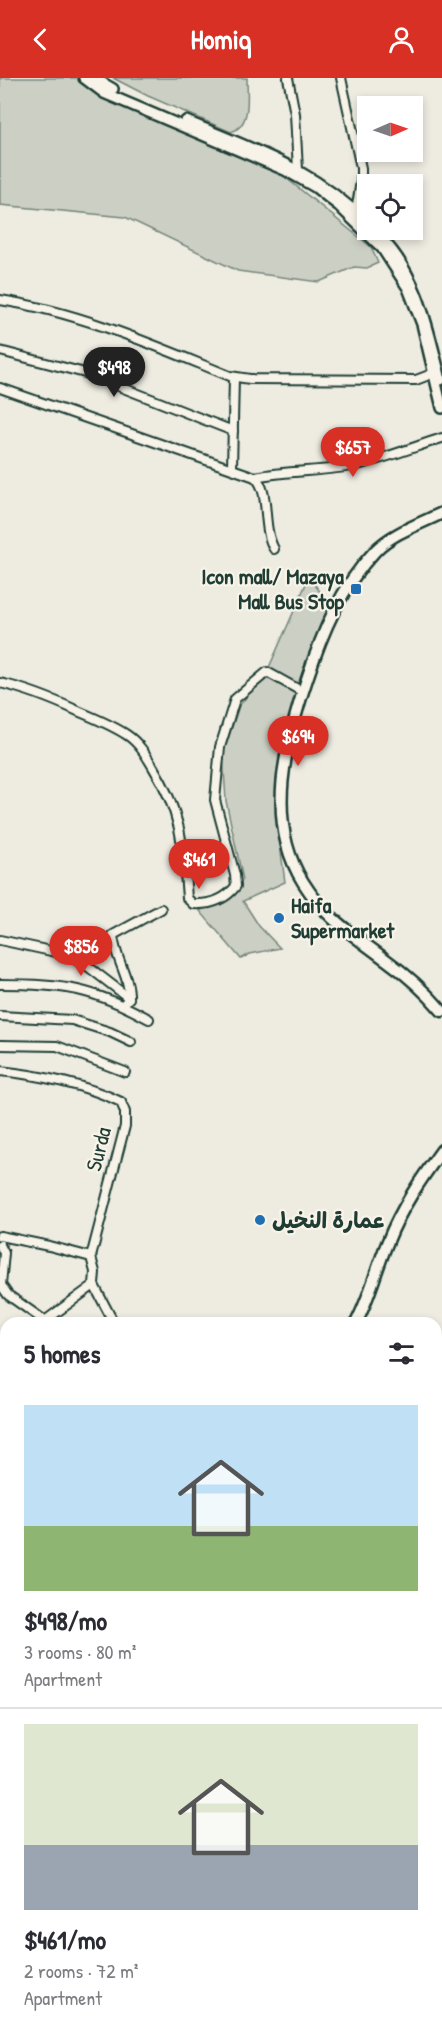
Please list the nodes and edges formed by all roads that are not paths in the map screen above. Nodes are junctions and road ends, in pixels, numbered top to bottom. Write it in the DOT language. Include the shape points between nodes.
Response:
graph roads {
  1 [pos="84,78"];
  2 [pos="94,78"];
  3 [pos="288,78"];
  4 [pos="341,78"];
  5 [pos="298,170"];
  6 [pos="356,212"];
  7 [pos="382,240"];
  8 [pos="0,300"];
  9 [pos="0,351"];
  10 [pos="436,372"];
  11 [pos="234,377"];
  12 [pos="442,383"];
  13 [pos="0,388"];
  14 [pos="442,408"];
  15 [pos="233,431"];
  16 [pos="442,438"];
  17 [pos="232,468"];
  18 [pos="255,477"];
  19 [pos="442,513"];
  20 [pos="274,549"];
  21 [pos="0,683"];
  22 [pos="303,692"];
  23 [pos="161,909"];
  24 [pos="0,940"];
  25 [pos="0,984"];
  26 [pos="129,998"];
  27 [pos="123,1005"];
  28 [pos="442,1011"];
  29 [pos="0,1016"];
  30 [pos="149,1019"];
  31 [pos="131,1042"];
  32 [pos="0,1045"];
  33 [pos="0,1071"];
  34 [pos="125,1072"];
  35 [pos="442,1150"];
  36 [pos="0,1236"];
  37 [pos="0,1245"];
  38 [pos="91,1257"];
  39 [pos="94,1285"];
  40 [pos="37,1317"];
  41 [pos="50,1317"];
  42 [pos="111,1317"];
  43 [pos="359,1317"];
  1 -- 10 [label="street" via="104,93 285,170 339,206 382,248 408,288"];
  2 -- 5 [label="street"];
  3 -- 5 [label="street" via="295,114"];
  4 -- 6 [label="street" via="360,168"];
  5 -- 6 [label="street"];
  7 -- 10 [label="street" via="414,286 428,323"];
  8 -- 11 [label="street" via="78,318"];
  9 -- 15 [label="street" via="85,373"];
  10 -- 11 [label="street" via="416,380"];
  10 -- 12 [label="street"];
  10 -- 14 [label="street"];
  11 -- 15 [label="street"];
  13 -- 17 [label="street"];
  15 -- 17 [label="street"];
  16 -- 18 [label="street" via="357,465"];
  17 -- 18 [label="street"];
  18 -- 20 [label="street" via="263,487 266,522"];
  19 -- 22 [label="main road" via="396,536 364,564 332,614"];
  21 -- 22 [label="street" via="25,689 106,724 145,753 175,810 183,843 187,898 193,904 229,895 236,885 215,800 220,747 235,699 267,672"];
  22 -- 28 [label="main road" via="286,746 283,776 282,809 292,860 324,911 408,977"];
  23 -- 26 [label="street" via="113,935"];
  24 -- 26 [label="street" via="65,954"];
  25 -- 27 [label="street" via="69,987"];
  26 -- 27 [label="street"];
  27 -- 30 [label="street"];
  29 -- 31 [label="street" via="72,1020"];
  32 -- 34 [label="street" via="57,1046"];
  33 -- 38 [label="street, Surda" via="106,1094 121,1102 125,1126"];
  35 -- 43 [label="main road" via="397,1220"];
  36 -- 38 [label="street"];
  37 -- 40 [label="street" via="4,1253 1,1285"];
  38 -- 39 [label="street, Surda"];
  39 -- 41 [label="street"];
  39 -- 42 [label="street, Surda"];
}
